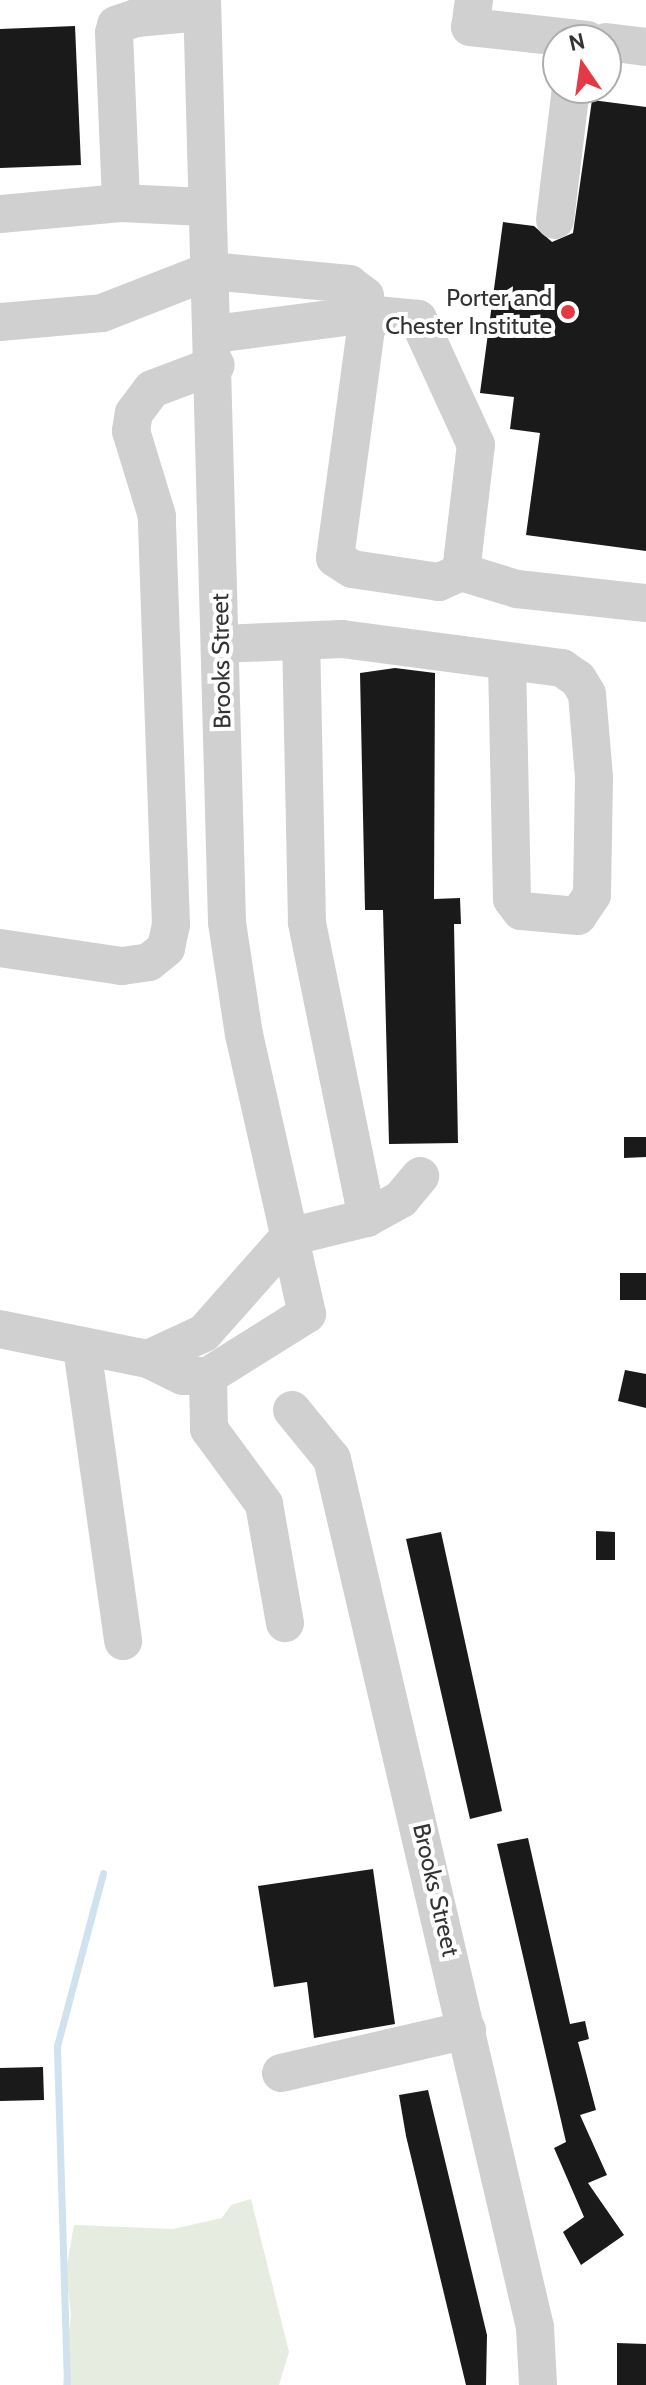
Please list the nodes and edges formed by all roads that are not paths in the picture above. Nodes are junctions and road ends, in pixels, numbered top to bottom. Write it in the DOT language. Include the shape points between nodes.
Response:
graph roads {
  1 [pos="474,0"];
  2 [pos="202,6"];
  3 [pos="542,35"];
  4 [pos="622,44"];
  5 [pos="646,47"];
  6 [pos="569,104"];
  7 [pos="121,203"];
  8 [pos="204,207"];
  9 [pos="0,214"];
  10 [pos="555,220"];
  11 [pos="210,271"];
  12 [pos="368,314"];
  13 [pos="0,322"];
  14 [pos="216,350"];
  15 [pos="461,572"];
  16 [pos="646,603"];
  17 [pos="301,641"];
  18 [pos="220,644"];
  19 [pos="507,661"];
  20 [pos="0,948"];
  21 [pos="420,1176"];
  22 [pos="367,1218"];
  23 [pos="289,1237"];
  24 [pos="233,1303"];
  25 [pos="0,1329"];
  26 [pos="274,1339"];
  27 [pos="82,1348"];
  28 [pos="148,1359"];
  29 [pos="208,1376"];
  30 [pos="292,1410"];
  31 [pos="285,1623"];
  32 [pos="123,1641"];
  33 [pos="467,2030"];
  34 [pos="281,2073"];
  35 [pos="538,2385"];
  1 -- 3 [label="street" via="470,27"];
  2 -- 7 [label="street" via="116,25"];
  2 -- 8 [label="street, Brooks Street"];
  4 -- 5 [label="street"];
  6 -- 10 [label="street"];
  7 -- 8 [label="street"];
  7 -- 9 [label="street"];
  8 -- 11 [label="street, Brooks Street"];
  11 -- 12 [label="street" via="349,284 365,296"];
  11 -- 13 [label="street" via="102,313 57,322"];
  11 -- 14 [label="street, Brooks Street"];
  12 -- 14 [label="street"];
  12 -- 15 [label="street" via="418,319 476,445"];
  12 -- 15 [label="street" via="335,558 352,569 439,582"];
  14 -- 18 [label="street, Brooks Street"];
  14 -- 20 [label="street" via="152,389 134,413 131,431 157,516 171,925 166,948 149,962 122,966"];
  15 -- 16 [label="street" via="517,589"];
  17 -- 18 [label="street"];
  17 -- 19 [label="street" via="342,639"];
  17 -- 22 [label="street" via="307,922"];
  18 -- 23 [label="street, Brooks Street" via="230,952"];
  19 -- 19 [label="street" via="562,668 587,694 594,778 592,895 578,916 521,911 512,899"];
  21 -- 22 [label="street" via="401,1199"];
  22 -- 23 [label="street"];
  23 -- 24 [label="street"];
  23 -- 26 [label="street, Brooks Street" via="307,1314"];
  24 -- 26 [label="street" via="243,1329"];
  24 -- 28 [label="street" via="204,1333"];
  25 -- 27 [label="street"];
  26 -- 29 [label="street"];
  27 -- 28 [label="street"];
  27 -- 32 [label="street"];
  28 -- 29 [label="street" via="183,1376"];
  29 -- 31 [label="street" via="209,1429 264,1504"];
  30 -- 33 [label="street, Brooks Street" via="332,1459"];
  33 -- 34 [label="street"];
  33 -- 35 [label="street, Brooks Street" via="535,2327"];
}
